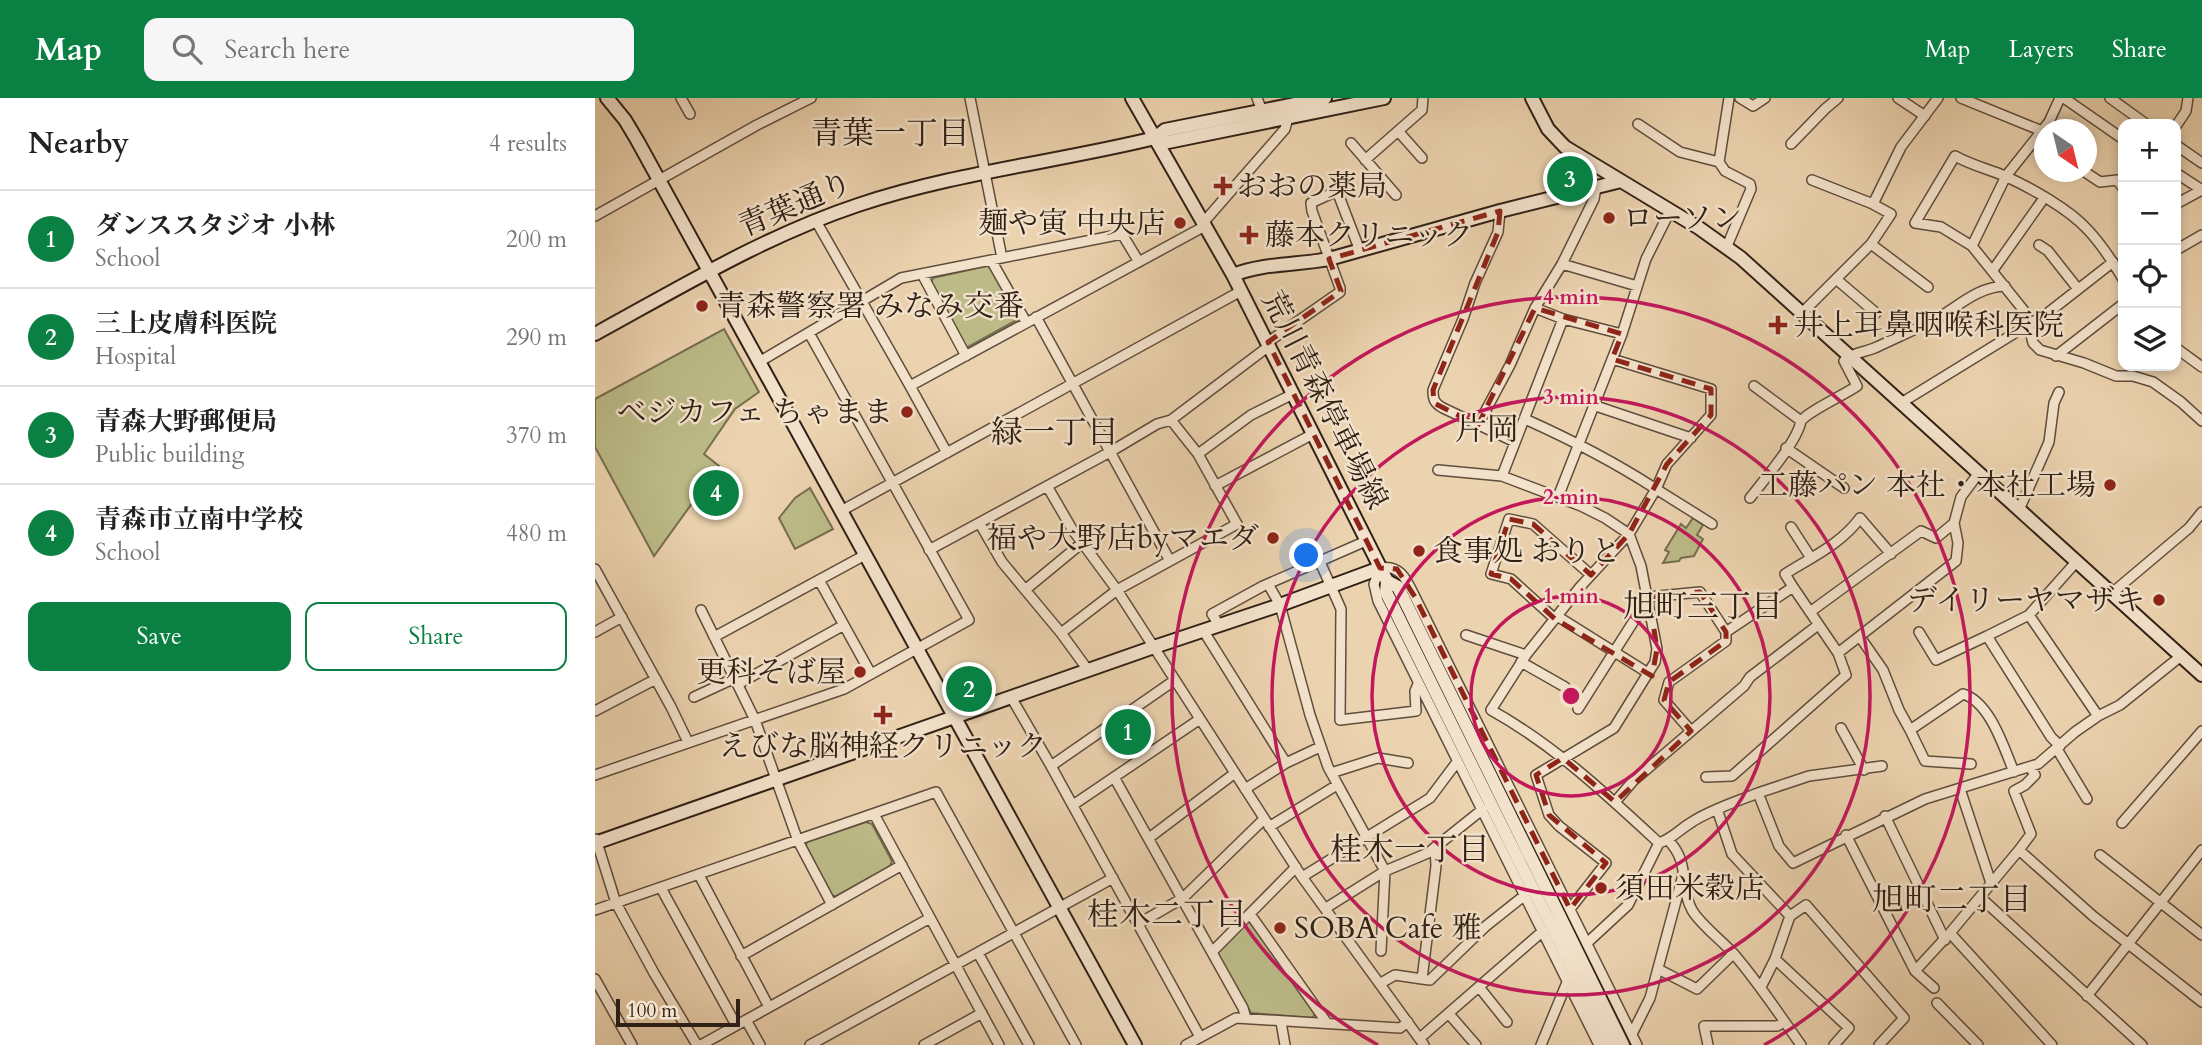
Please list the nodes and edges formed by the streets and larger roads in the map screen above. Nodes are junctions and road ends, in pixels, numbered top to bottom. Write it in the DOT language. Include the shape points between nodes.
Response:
graph roads {
  1 [pos="607,98"];
  2 [pos="681,98"];
  3 [pos="970,98"];
  4 [pos="1132,98"];
  5 [pos="1257,98"];
  6 [pos="1325,98"];
  7 [pos="1384,98"];
  8 [pos="1423,98"];
  9 [pos="1532,98"];
  10 [pos="1729,98"];
  11 [pos="1740,98"];
  12 [pos="1765,98"];
  13 [pos="1838,98"];
  14 [pos="1898,98"];
  15 [pos="1938,98"];
  16 [pos="1961,98"];
  17 [pos="2062,98"];
  18 [pos="2110,98"];
  19 [pos="2188,98"];
  20 [pos="807,99"];
  21 [pos="1982,102"];
  22 [pos="1262,111"];
  23 [pos="690,114"];
  24 [pos="1925,116"];
  25 [pos="1288,118"];
  26 [pos="2051,119"];
  27 [pos="2138,119"];
  28 [pos="2181,119"];
  29 [pos="1638,124"];
  30 [pos="1398,131"];
  31 [pos="2034,133"];
  32 [pos="2118,136"];
  33 [pos="1155,138"];
  34 [pos="1351,143"];
  35 [pos="1791,144"];
  36 [pos="2034,145"];
  37 [pos="2181,148"];
  38 [pos="1422,158"];
  39 [pos="1365,160"];
  40 [pos="1719,162"];
  41 [pos="2202,163"];
  42 [pos="985,174"];
  43 [pos="2005,176"];
  44 [pos="2181,176"];
  45 [pos="1812,180"];
  46 [pos="2097,180"];
  47 [pos="660,181"];
  48 [pos="1621,181"];
  49 [pos="2118,182"];
  50 [pos="1597,187"];
  51 [pos="2202,190"];
  52 [pos="1396,195"];
  53 [pos="2044,198"];
  54 [pos="2181,201"];
  55 [pos="1869,202"];
  56 [pos="1500,211"];
  57 [pos="1669,211"];
  58 [pos="595,216"];
  59 [pos="815,220"];
  60 [pos="1204,225"];
  61 [pos="2202,235"];
  62 [pos="1871,244"];
  63 [pos="2039,245"];
  64 [pos="1727,246"];
  65 [pos="1972,246"];
  66 [pos="2181,247"];
  67 [pos="1360,251"];
  68 [pos="1002,258"];
  69 [pos="1329,259"];
  70 [pos="991,260"];
  71 [pos="1139,262"];
  72 [pos="2113,262"];
  73 [pos="1562,264"];
  74 [pos="1993,270"];
  75 [pos="2118,270"];
  76 [pos="709,272"];
  77 [pos="922,274"];
  78 [pos="1233,275"];
  79 [pos="1836,279"];
  80 [pos="1637,286"];
  81 [pos="2005,286"];
  82 [pos="1928,287"];
  83 [pos="2078,289"];
  84 [pos="1241,291"];
  85 [pos="861,301"];
  86 [pos="1535,307"];
  87 [pos="2118,307"];
  88 [pos="1802,313"];
  89 [pos="1876,313"];
  90 [pos="1036,317"];
  91 [pos="1563,318"];
  92 [pos="1026,322"];
  93 [pos="2029,323"];
  94 [pos="809,333"];
  95 [pos="595,334"];
  96 [pos="1622,334"];
  97 [pos="1268,344"];
  98 [pos="2181,352"];
  99 [pos="966,356"];
  100 [pos="1849,356"];
  101 [pos="2056,356"];
  102 [pos="1612,359"];
  103 [pos="759,362"];
  104 [pos="2202,367"];
  105 [pos="1073,385"];
  106 [pos="910,386"];
  107 [pos="1754,386"];
  108 [pos="2059,392"];
  109 [pos="1293,394"];
  110 [pos="1902,403"];
  111 [pos="1593,405"];
  112 [pos="1525,419"];
  113 [pos="1171,420"];
  114 [pos="1801,421"];
  115 [pos="2202,421"];
  116 [pos="1478,425"];
  117 [pos="1313,434"];
  118 [pos="1691,438"];
  119 [pos="1515,442"];
  120 [pos="1579,443"];
  121 [pos="1786,448"];
  122 [pos="1110,452"];
  123 [pos="947,453"];
  124 [pos="1198,454"];
  125 [pos="1438,470"];
  126 [pos="1978,474"];
  127 [pos="1502,476"];
  128 [pos="892,483"];
  129 [pos="1047,486"];
  130 [pos="1215,486"];
  131 [pos="1844,488"];
  132 [pos="1656,489"];
  133 [pos="1558,497"];
  134 [pos="1750,498"];
  135 [pos="2019,510"];
  136 [pos="841,511"];
  137 [pos="2202,512"];
  138 [pos="1954,523"];
  139 [pos="980,524"];
  140 [pos="1711,524"];
  141 [pos="1791,527"];
  142 [pos="1629,534"];
  143 [pos="1366,541"];
  144 [pos="1082,543"];
  145 [pos="929,550"];
  146 [pos="1891,554"];
  147 [pos="865,555"];
  148 [pos="1811,558"];
  149 [pos="1170,561"];
  150 [pos="2077,561"];
  151 [pos="1320,562"];
  152 [pos="1380,568"];
  153 [pos="595,569"];
  154 [pos="1591,575"];
  155 [pos="819,580"];
  156 [pos="1268,584"];
  157 [pos="1332,587"];
  158 [pos="1793,587"];
  159 [pos="1025,590"];
  160 [pos="1117,590"];
  161 [pos="2112,593"];
  162 [pos="1649,597"];
  163 [pos="1280,605"];
  164 [pos="701,610"];
  165 [pos="1810,612"];
  166 [pos="2029,615"];
  167 [pos="622,617"];
  168 [pos="1555,617"];
  169 [pos="843,625"];
  170 [pos="1219,625"];
  171 [pos="1818,625"];
  172 [pos="1203,630"];
  173 [pos="595,632"];
  174 [pos="1726,632"];
  175 [pos="1919,632"];
  176 [pos="1061,633"];
  177 [pos="1466,635"];
  178 [pos="1987,636"];
  179 [pos="714,637"];
  180 [pos="1860,637"];
  181 [pos="1154,647"];
  182 [pos="916,649"];
  183 [pos="1613,652"];
  184 [pos="1838,653"];
  185 [pos="2181,656"];
  186 [pos="1524,659"];
  187 [pos="1088,670"];
  188 [pos="1648,673"];
  189 [pos="871,674"];
  190 [pos="2202,675"];
  191 [pos="656,679"];
  192 [pos="1175,680"];
  193 [pos="736,681"];
  194 [pos="1418,684"];
  195 [pos="1565,687"];
  196 [pos="694,697"];
  197 [pos="1011,697"];
  198 [pos="1578,709"];
  199 [pos="595,711"];
  200 [pos="2098,716"];
  201 [pos="955,717"];
  202 [pos="1200,719"];
  203 [pos="754,720"];
  204 [pos="1841,728"];
  205 [pos="1910,730"];
  206 [pos="1691,731"];
  207 [pos="2202,732"];
  208 [pos="688,742"];
  209 [pos="1320,747"];
  210 [pos="2058,747"];
  211 [pos="1563,758"];
  212 [pos="1457,762"];
  213 [pos="1286,763"];
  214 [pos="1408,763"];
  215 [pos="1971,764"];
  216 [pos="1051,766"];
  217 [pos="1882,766"];
  218 [pos="2030,767"];
  219 [pos="1864,769"];
  220 [pos="2014,772"];
  221 [pos="1235,773"];
  222 [pos="1331,773"];
  223 [pos="595,775"];
  224 [pos="1114,777"];
  225 [pos="1706,777"];
  226 [pos="775,780"];
  227 [pos="1337,785"];
  228 [pos="1245,789"];
  229 [pos="1960,789"];
  230 [pos="1758,793"];
  231 [pos="2087,799"];
  232 [pos="1615,802"];
  233 [pos="1073,805"];
  234 [pos="1483,809"];
  235 [pos="1717,809"];
  236 [pos="874,814"];
  237 [pos="1885,817"];
  238 [pos="1267,823"];
  239 [pos="2122,823"];
  240 [pos="1846,835"];
  241 [pos="1366,837"];
  242 [pos="1149,838"];
  243 [pos="596,841"];
  244 [pos="798,841"];
  245 [pos="1664,841"];
  246 [pos="1435,847"];
  247 [pos="2019,849"];
  248 [pos="2100,855"];
  249 [pos="2201,855"];
  250 [pos="902,865"];
  251 [pos="1296,867"];
  252 [pos="1684,870"];
  253 [pos="1385,871"];
  254 [pos="699,875"];
  255 [pos="1302,877"];
  256 [pos="1113,878"];
  257 [pos="1991,883"];
  258 [pos="661,888"];
  259 [pos="1535,890"];
  260 [pos="1980,897"];
  261 [pos="1183,898"];
  262 [pos="616,903"];
  263 [pos="2160,903"];
  264 [pos="832,905"];
  265 [pos="1059,908"];
  266 [pos="1326,908"];
  267 [pos="1570,909"];
  268 [pos="595,910"];
  269 [pos="1249,914"];
  270 [pos="1790,916"];
  271 [pos="930,918"];
  272 [pos="1138,924"];
  273 [pos="1543,931"];
  274 [pos="1014,933"];
  275 [pos="2202,935"];
  276 [pos="1947,936"];
  277 [pos="1587,943"];
  278 [pos="2128,944"];
  279 [pos="1381,951"];
  280 [pos="1212,952"];
  281 [pos="978,953"];
  282 [pos="1734,954"];
  283 [pos="741,956"];
  284 [pos="1775,959"];
  285 [pos="956,965"];
  286 [pos="1658,969"];
  287 [pos="1915,971"];
  288 [pos="595,979"];
  289 [pos="1422,979"];
  290 [pos="1567,980"];
  291 [pos="1381,983"];
  292 [pos="1761,987"];
  293 [pos="1479,988"];
  294 [pos="1934,988"];
  295 [pos="2087,996"];
  296 [pos="2202,1002"];
  297 [pos="1937,1003"];
  298 [pos="769,1007"];
  299 [pos="982,1013"];
  300 [pos="1449,1014"];
  301 [pos="1246,1018"];
  302 [pos="746,1020"];
  303 [pos="1507,1021"];
  304 [pos="1784,1021"];
  305 [pos="1282,1022"];
  306 [pos="1408,1022"];
  307 [pos="1327,1023"];
  308 [pos="736,1025"];
  309 [pos="945,1034"];
  310 [pos="1632,1034"];
  311 [pos="1200,1037"];
  312 [pos="1422,1042"];
  313 [pos="632,1045"];
  314 [pos="699,1045"];
  315 [pos="760,1045"];
  316 [pos="810,1045"];
  317 [pos="924,1045"];
  318 [pos="951,1045"];
  319 [pos="999,1045"];
  320 [pos="1030,1045"];
  321 [pos="1076,1045"];
  322 [pos="1135,1045"];
  323 [pos="1186,1045"];
  324 [pos="1285,1045"];
  325 [pos="1476,1045"];
  326 [pos="1541,1045"];
  327 [pos="1599,1045"];
  328 [pos="1611,1045"];
  329 [pos="1623,1045"];
  330 [pos="1637,1045"];
  331 [pos="1708,1045"];
  332 [pos="1801,1045"];
  333 [pos="1834,1045"];
  334 [pos="1879,1045"];
  335 [pos="1978,1045"];
  336 [pos="2052,1045"];
  337 [pos="2142,1045"];
  1 -- 47 [label="street" via="638,140"];
  2 -- 23 [label="street"];
  3 -- 42 [label="street"];
  4 -- 33 [label="street, 荒川青森停車場線"];
  5 -- 22 [label="street"];
  6 -- 22 [label="street"];
  7 -- 25 [label="street"];
  8 -- 30 [label="street" via="1422,110"];
  9 -- 48 [label="street" via="1556,139"];
  10 -- 40 [label="street"];
  11 -- 12 [label="street" via="1753,106"];
  13 -- 35 [label="street"];
  14 -- 24 [label="street"];
  15 -- 24 [label="street"];
  16 -- 21 [label="street"];
  17 -- 26 [label="street"];
  17 -- 32 [label="street"];
  18 -- 27 [label="street"];
  19 -- 28 [label="street"];
  20 -- 47 [label="street"];
  21 -- 31 [label="street"];
  22 -- 33 [label="street" via="1165,130"];
  24 -- 55 [label="street" via="1902,147 1873,204"];
  25 -- 33 [label="street" via="1168,142"];
  25 -- 60 [label="street" via="1285,129"];
  29 -- 40 [label="street" via="1680,152"];
  30 -- 38 [label="street"];
  30 -- 39 [label="street"];
  33 -- 42 [label="street, 青葉通り"];
  33 -- 60 [label="street, 荒川青森停車場線"];
  34 -- 39 [label="street"];
  36 -- 43 [label="street"];
  37 -- 41 [label="street"];
  39 -- 52 [label="street"];
  40 -- 64 [label="street" via="1751,189"];
  42 -- 59 [label="street, 青葉通り" via="881,198"];
  42 -- 68 [label="street"];
  43 -- 53 [label="street"];
  43 -- 65 [label="street"];
  43 -- 65 [label="street" via="1955,156 1915,223 1941,227"];
  44 -- 51 [label="street"];
  45 -- 55 [label="street"];
  46 -- 49 [label="street"];
  47 -- 58 [label="street"];
  47 -- 76 [label="street"];
  48 -- 50 [label="street"];
  48 -- 57 [label="street"];
  50 -- 56 [label="street"];
  50 -- 73 [label="street"];
  51 -- 54 [label="street"];
  53 -- 72 [label="street" via="2086,227"];
  53 -- 74 [label="street"];
  55 -- 62 [label="street" via="1891,214"];
  56 -- 67 [label="street"];
  56 -- 116 [label="street" via="1498,232 1433,390 1436,404"];
  57 -- 64 [label="street"];
  57 -- 80 [label="street"];
  59 -- 76 [label="street, 青葉通り"];
  59 -- 85 [label="street"];
  60 -- 71 [label="street"];
  60 -- 78 [label="street, 荒川青森停車場線"];
  61 -- 66 [label="street"];
  62 -- 79 [label="street"];
  62 -- 82 [label="street"];
  63 -- 83 [label="street"];
  64 -- 88 [label="street"];
  65 -- 74 [label="street"];
  67 -- 69 [label="street"];
  67 -- 69 [label="street" via="1337,191 1311,203"];
  68 -- 70 [label="street"];
  68 -- 71 [label="street" via="1122,234"];
  69 -- 78 [label="street" via="1247,269"];
  69 -- 97 [label="street" via="1340,292"];
  70 -- 77 [label="street"];
  70 -- 92 [label="street"];
  71 -- 90 [label="street"];
  72 -- 75 [label="street"];
  72 -- 83 [label="street"];
  73 -- 80 [label="street"];
  73 -- 86 [label="street"];
  74 -- 81 [label="street"];
  76 -- 95 [label="street, 青葉通り"];
  76 -- 103 [label="street"];
  77 -- 85 [label="street" via="901,278"];
  77 -- 99 [label="street"];
  78 -- 84 [label="street, 荒川青森停車場線"];
  79 -- 88 [label="street"];
  79 -- 89 [label="street"];
  80 -- 96 [label="street"];
  81 -- 93 [label="street"];
  81 -- 100 [label="street" via="1980,291 1937,318"];
  83 -- 93 [label="street"];
  84 -- 97 [label="street, 荒川青森停車場線"];
  84 -- 105 [label="street"];
  85 -- 94 [label="street"];
  85 -- 106 [label="street"];
  86 -- 91 [label="street"];
  86 -- 116 [label="street"];
  87 -- 101 [label="street"];
  88 -- 100 [label="street"];
  90 -- 92 [label="street"];
  90 -- 105 [label="street"];
  91 -- 96 [label="street"];
  91 -- 112 [label="street"];
  92 -- 99 [label="street"];
  93 -- 101 [label="street" via="2033,343"];
  93 -- 110 [label="street"];
  94 -- 103 [label="street"];
  94 -- 128 [label="street"];
  96 -- 102 [label="street"];
  97 -- 109 [label="street, 荒川青森停車場線"];
  97 -- 113 [label="street"];
  98 -- 104 [label="street"];
  99 -- 106 [label="street"];
  100 -- 110 [label="street"];
  100 -- 114 [label="street" via="1844,361 1857,386"];
  101 -- 115 [label="street" via="2116,376 2153,382"];
  102 -- 111 [label="street"];
  102 -- 118 [label="street" via="1711,389 1711,415"];
  103 -- 136 [label="street"];
  105 -- 122 [label="street"];
  105 -- 123 [label="street"];
  106 -- 123 [label="street"];
  107 -- 114 [label="street"];
  108 -- 135 [label="street" via="2049,442"];
  109 -- 117 [label="street, 荒川青森停車場線"];
  109 -- 124 [label="street" via="1251,415"];
  110 -- 126 [label="street"];
  111 -- 118 [label="street"];
  111 -- 120 [label="street"];
  112 -- 119 [label="street"];
  112 -- 120 [label="street"];
  113 -- 122 [label="street"];
  113 -- 124 [label="street"];
  114 -- 121 [label="street"];
  116 -- 119 [label="street"];
  117 -- 130 [label="street"];
  117 -- 143 [label="street, 荒川青森停車場線"];
  118 -- 132 [label="street" via="1667,464"];
  119 -- 127 [label="street"];
  120 -- 132 [label="street"];
  120 -- 133 [label="street"];
  121 -- 131 [label="street"];
  121 -- 134 [label="street"];
  122 -- 129 [label="street"];
  122 -- 149 [label="street"];
  123 -- 128 [label="street"];
  124 -- 130 [label="street"];
  125 -- 127 [label="street"];
  126 -- 135 [label="street"];
  126 -- 138 [label="street" via="1962,497"];
  127 -- 133 [label="street"];
  128 -- 136 [label="street"];
  128 -- 145 [label="street"];
  129 -- 139 [label="street"];
  129 -- 144 [label="street"];
  130 -- 149 [label="street" via="1237,524"];
  132 -- 140 [label="street"];
  132 -- 142 [label="street"];
  133 -- 142 [label="street"];
  135 -- 150 [label="street"];
  136 -- 147 [label="street"];
  137 -- 161 [label="street"];
  138 -- 146 [label="street" via="1936,538 1921,531"];
  138 -- 180 [label="street" via="1956,561"];
  139 -- 145 [label="street"];
  139 -- 159 [label="street"];
  141 -- 148 [label="street"];
  142 -- 154 [label="street"];
  142 -- 162 [label="street"];
  143 -- 151 [label="street"];
  143 -- 152 [label="street, 荒川青森停車場線"];
  144 -- 159 [label="street"];
  144 -- 160 [label="street"];
  145 -- 182 [label="street" via="969,620"];
  146 -- 148 [label="street" via="1860,518 1848,533"];
  146 -- 165 [label="street"];
  147 -- 155 [label="street"];
  147 -- 182 [label="street"];
  148 -- 158 [label="street" via="1784,574"];
  149 -- 160 [label="street"];
  150 -- 161 [label="street"];
  150 -- 166 [label="street"];
  151 -- 156 [label="street"];
  151 -- 157 [label="street"];
  152 -- 157 [label="street"];
  152 -- 194 [label="street" via="1374,584 1378,601"];
  152 -- 259 [label="street, 荒川青森停車場線" via="1387,581 1398,587"];
  152 -- 267 [label="street" via="1397,569 1409,586"];
  153 -- 167 [label="street"];
  154 -- 168 [label="street"];
  154 -- 168 [label="street" via="1534,524 1509,519 1492,574 1511,579"];
  155 -- 169 [label="street"];
  155 -- 179 [label="street"];
  156 -- 163 [label="street"];
  156 -- 170 [label="street" via="1212,614"];
  157 -- 163 [label="street"];
  157 -- 194 [label="street" via="1341,609 1340,720 1416,711"];
  158 -- 165 [label="street"];
  158 -- 174 [label="street"];
  159 -- 176 [label="street"];
  160 -- 176 [label="street"];
  160 -- 181 [label="street"];
  161 -- 185 [label="street"];
  162 -- 174 [label="street" via="1700,592"];
  162 -- 183 [label="street"];
  162 -- 188 [label="street" via="1657,649"];
  163 -- 170 [label="street"];
  163 -- 209 [label="street"];
  164 -- 179 [label="street"];
  165 -- 171 [label="street"];
  166 -- 178 [label="street"];
  166 -- 200 [label="street"];
  167 -- 173 [label="street"];
  167 -- 191 [label="street"];
  168 -- 183 [label="street"];
  168 -- 186 [label="street"];
  169 -- 189 [label="street"];
  169 -- 193 [label="street"];
  170 -- 172 [label="street"];
  171 -- 184 [label="street"];
  171 -- 206 [label="street" via="1750,677"];
  172 -- 181 [label="street"];
  172 -- 213 [label="street"];
  174 -- 206 [label="street" via="1726,641 1669,682 1664,700"];
  175 -- 178 [label="street" via="1936,660"];
  176 -- 187 [label="street"];
  177 -- 186 [label="street"];
  178 -- 210 [label="street"];
  179 -- 193 [label="street"];
  180 -- 184 [label="street"];
  180 -- 205 [label="street" via="1883,670"];
  181 -- 187 [label="street"];
  181 -- 192 [label="street"];
  182 -- 189 [label="street"];
  182 -- 201 [label="street"];
  183 -- 188 [label="street"];
  183 -- 198 [label="street"];
  184 -- 225 [label="street" via="1846,675 1732,776"];
  185 -- 190 [label="street"];
  185 -- 200 [label="street" via="2120,705"];
  186 -- 195 [label="street"];
  186 -- 211 [label="street" via="1491,710"];
  187 -- 197 [label="street"];
  188 -- 211 [label="street" via="1614,728"];
  189 -- 203 [label="street" via="844,689"];
  191 -- 199 [label="street"];
  191 -- 208 [label="street"];
  192 -- 202 [label="street"];
  192 -- 216 [label="street"];
  193 -- 196 [label="street"];
  193 -- 203 [label="street"];
  194 -- 212 [label="street"];
  197 -- 201 [label="street"];
  197 -- 216 [label="street"];
  200 -- 210 [label="street"];
  201 -- 226 [label="street"];
  201 -- 265 [label="street"];
  202 -- 221 [label="street"];
  202 -- 224 [label="street"];
  203 -- 208 [label="street"];
  203 -- 226 [label="street"];
  204 -- 219 [label="street"];
  205 -- 215 [label="street" via="1925,761"];
  205 -- 220 [label="street" via="1963,694 1973,697 1992,721"];
  206 -- 232 [label="street" via="1633,780"];
  207 -- 239 [label="street"];
  208 -- 223 [label="street"];
  209 -- 213 [label="street"];
  209 -- 222 [label="street"];
  210 -- 218 [label="street"];
  210 -- 231 [label="street"];
  211 -- 232 [label="street"];
  211 -- 267 [label="street" via="1537,775 1549,815 1607,863"];
  212 -- 234 [label="street"];
  212 -- 241 [label="street" via="1430,798"];
  213 -- 228 [label="street"];
  214 -- 222 [label="street" via="1378,758"];
  216 -- 233 [label="street"];
  217 -- 219 [label="street"];
  218 -- 220 [label="street"];
  218 -- 247 [label="street" via="2035,775 2014,791 2031,834"];
  219 -- 230 [label="street" via="1809,776"];
  220 -- 229 [label="street"];
  221 -- 228 [label="street"];
  221 -- 242 [label="street"];
  222 -- 227 [label="street"];
  224 -- 233 [label="street"];
  224 -- 242 [label="street"];
  226 -- 243 [label="street"];
  226 -- 244 [label="street"];
  227 -- 238 [label="street"];
  227 -- 241 [label="street"];
  228 -- 238 [label="street"];
  229 -- 237 [label="street"];
  229 -- 257 [label="street"];
  230 -- 235 [label="street"];
  230 -- 240 [label="street" via="1779,846 1793,863"];
  232 -- 245 [label="street"];
  233 -- 256 [label="street"];
  234 -- 246 [label="street"];
  234 -- 259 [label="street"];
  235 -- 245 [label="street"];
  235 -- 270 [label="street" via="1732,853"];
  236 -- 244 [label="street"];
  236 -- 250 [label="street"];
  236 -- 274 [label="street" via="936,792"];
  237 -- 240 [label="street"];
  237 -- 276 [label="street"];
  238 -- 251 [label="street"];
  238 -- 261 [label="street"];
  240 -- 287 [label="street"];
  241 -- 253 [label="street"];
  241 -- 255 [label="street"];
  242 -- 261 [label="street"];
  243 -- 262 [label="street"];
  244 -- 254 [label="street"];
  244 -- 264 [label="street"];
  245 -- 252 [label="street" via="1679,856"];
  245 -- 277 [label="street" via="1628,905"];
  246 -- 253 [label="street"];
  246 -- 289 [label="street"];
  247 -- 257 [label="street"];
  247 -- 278 [label="street"];
  248 -- 263 [label="street"];
  249 -- 263 [label="street"];
  250 -- 264 [label="street"];
  250 -- 271 [label="street"];
  251 -- 255 [label="street"];
  251 -- 269 [label="street"];
  252 -- 282 [label="street" via="1690,908"];
  252 -- 286 [label="street"];
  253 -- 266 [label="street"];
  253 -- 279 [label="street"];
  254 -- 258 [label="street"];
  254 -- 283 [label="street"];
  255 -- 266 [label="street"];
  256 -- 265 [label="street"];
  256 -- 272 [label="street"];
  257 -- 260 [label="street"];
  258 -- 262 [label="street"];
  258 -- 308 [label="street"];
  259 -- 273 [label="street"];
  259 -- 289 [label="street" via="1486,926 1430,980"];
  259 -- 328 [label="street, 荒川青森停車場線"];
  259 -- 329 [label="street, 荒川青森停車場線"];
  260 -- 276 [label="street"];
  260 -- 295 [label="street"];
  261 -- 272 [label="street"];
  261 -- 280 [label="street"];
  262 -- 268 [label="street"];
  262 -- 314 [label="street"];
  263 -- 275 [label="street"];
  263 -- 278 [label="street"];
  264 -- 283 [label="street"];
  265 -- 274 [label="street"];
  265 -- 322 [label="street"];
  266 -- 291 [label="street"];
  267 -- 277 [label="street"];
  269 -- 280 [label="street"];
  269 -- 307 [label="street"];
  270 -- 284 [label="street"];
  270 -- 334 [label="street" via="1806,905 1904,1018"];
  271 -- 285 [label="street"];
  271 -- 298 [label="street"];
  272 -- 311 [label="street"];
  273 -- 290 [label="street"];
  273 -- 293 [label="street"];
  274 -- 281 [label="street"];
  274 -- 321 [label="street"];
  276 -- 287 [label="street"];
  276 -- 336 [label="street"];
  277 -- 310 [label="street"];
  278 -- 295 [label="street"];
  278 -- 296 [label="street"];
  280 -- 301 [label="street"];
  281 -- 285 [label="street"];
  281 -- 320 [label="street"];
  282 -- 286 [label="street" via="1697,989"];
  282 -- 292 [label="street"];
  283 -- 298 [label="street"];
  284 -- 292 [label="street"];
  284 -- 333 [label="street" via="1849,1028"];
  285 -- 299 [label="street"];
  285 -- 316 [label="street"];
  286 -- 310 [label="street"];
  287 -- 294 [label="street"];
  288 -- 313 [label="street"];
  289 -- 291 [label="street" via="1395,975"];
  290 -- 326 [label="street"];
  290 -- 327 [label="street"];
  291 -- 306 [label="street"];
  292 -- 304 [label="street"];
  293 -- 300 [label="street"];
  293 -- 303 [label="street"];
  295 -- 337 [label="street"];
  297 -- 335 [label="street"];
  298 -- 302 [label="street"];
  299 -- 309 [label="street"];
  299 -- 319 [label="street"];
  300 -- 312 [label="street"];
  300 -- 325 [label="street"];
  301 -- 305 [label="street"];
  301 -- 311 [label="street" via="1236,1018"];
  302 -- 308 [label="street"];
  302 -- 315 [label="street"];
  304 -- 331 [label="street" via="1777,1026 1703,1026"];
  304 -- 332 [label="street"];
  305 -- 307 [label="street"];
  305 -- 324 [label="street"];
  306 -- 307 [label="street" via="1400,1028"];
  306 -- 312 [label="street"];
  308 -- 314 [label="street"];
  309 -- 317 [label="street"];
  309 -- 318 [label="street"];
  310 -- 330 [label="street"];
  311 -- 323 [label="street"];
}
